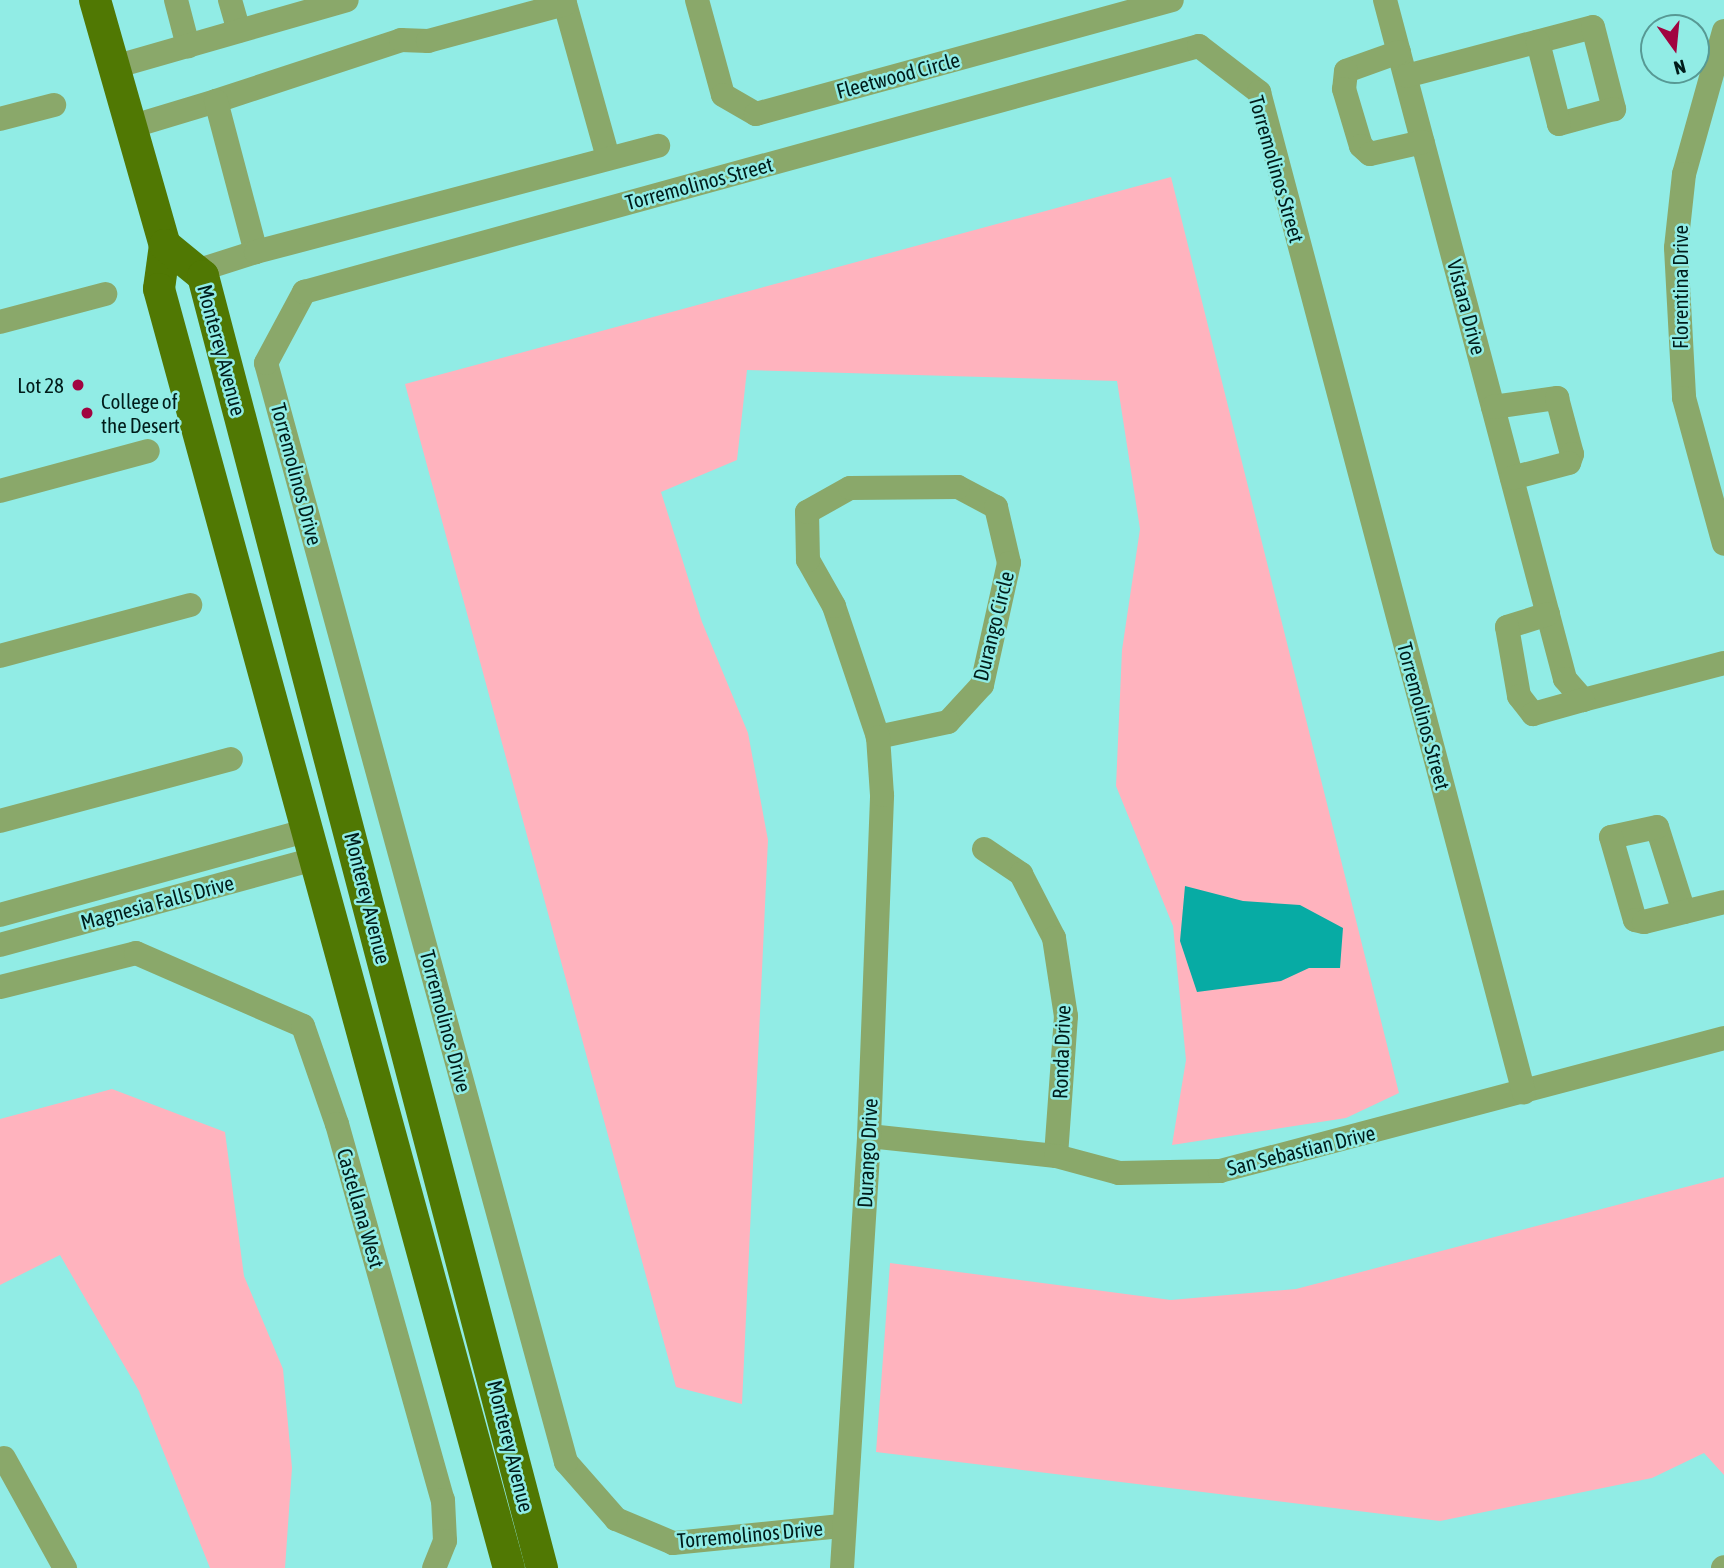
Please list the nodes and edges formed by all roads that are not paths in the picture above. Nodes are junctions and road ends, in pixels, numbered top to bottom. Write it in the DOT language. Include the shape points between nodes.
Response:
graph roads {
  1 [pos="95,0"];
  2 [pos="176,0"];
  3 [pos="230,0"];
  4 [pos="348,0"];
  5 [pos="698,0"];
  6 [pos="1172,0"];
  7 [pos="1385,0"];
  8 [pos="565,2"];
  9 [pos="1724,30"];
  10 [pos="239,31"];
  11 [pos="1538,42"];
  12 [pos="188,46"];
  13 [pos="1399,52"];
  14 [pos="114,67"];
  15 [pos="1406,76"];
  16 [pos="216,101"];
  17 [pos="54,105"];
  18 [pos="0,119"];
  19 [pos="130,127"];
  20 [pos="1423,142"];
  21 [pos="658,146"];
  22 [pos="608,158"];
  23 [pos="165,245"];
  24 [pos="256,252"];
  25 [pos="196,271"];
  26 [pos="304,292"];
  27 [pos="105,294"];
  28 [pos="0,322"];
  29 [pos="1493,407"];
  30 [pos="148,451"];
  31 [pos="1512,478"];
  32 [pos="0,491"];
  33 [pos="1724,544"];
  34 [pos="190,605"];
  35 [pos="1548,614"];
  36 [pos="0,656"];
  37 [pos="1724,663"];
  38 [pos="1583,700"];
  39 [pos="878,737"];
  40 [pos="231,759"];
  41 [pos="0,821"];
  42 [pos="310,845"];
  43 [pos="984,849"];
  44 [pos="1724,902"];
  45 [pos="1684,912"];
  46 [pos="0,915"];
  47 [pos="0,945"];
  48 [pos="0,987"];
  49 [pos="1724,1038"];
  50 [pos="1524,1093"];
  51 [pos="869,1136"];
  52 [pos="433,1148"];
  53 [pos="1056,1156"];
  54 [pos="4,1458"];
  55 [pos="841,1526"];
  56 [pos="65,1568"];
  57 [pos="433,1568"];
  58 [pos="509,1568"];
  59 [pos="542,1568"];
  60 [pos="842,1568"];
  1 -- 14 [label="main road, Monterey Avenue"];
  2 -- 12 [label="street"];
  3 -- 10 [label="street"];
  4 -- 10 [label="street"];
  5 -- 6 [label="street, Fleetwood Circle" via="723,95 756,114"];
  7 -- 13 [label="street, Vistara Drive"];
  8 -- 16 [label="street" via="428,41 401,40"];
  8 -- 22 [label="street"];
  9 -- 33 [label="street, Florentina Drive" via="1684,174 1676,248 1685,398"];
  10 -- 12 [label="street"];
  11 -- 15 [label="street"];
  12 -- 14 [label="street"];
  13 -- 15 [label="street, Vistara Drive"];
  13 -- 20 [label="street" via="1346,71 1344,89 1361,146 1370,154"];
  14 -- 19 [label="main road, Monterey Avenue"];
  15 -- 20 [label="street, Vistara Drive"];
  16 -- 19 [label="street"];
  16 -- 24 [label="street"];
  17 -- 18 [label="street"];
  19 -- 23 [label="main road, Monterey Avenue"];
  20 -- 29 [label="street, Vistara Drive"];
  21 -- 22 [label="street"];
  22 -- 24 [label="street"];
  23 -- 25 [label="main road, Monterey Avenue"];
  23 -- 42 [label="main road, Monterey Avenue" via="159,289"];
  24 -- 25 [label="street"];
  25 -- 52 [label="main road, Monterey Avenue" via="203,276"];
  26 -- 50 [label="street, Torremolinos Street" via="1199,46 1259,92"];
  26 -- 55 [label="street, Torremolinos Drive" via="266,363 566,1462 616,1519 673,1543"];
  27 -- 28 [label="street"];
  29 -- 31 [label="street, Vistara Drive"];
  29 -- 31 [label="street" via="1557,398 1573,454 1569,463"];
  30 -- 32 [label="street"];
  31 -- 35 [label="street, Vistara Drive"];
  34 -- 36 [label="street"];
  35 -- 38 [label="street, Vistara Drive" via="1565,679"];
  35 -- 38 [label="street" via="1507,627 1519,696 1533,714"];
  37 -- 38 [label="street"];
  39 -- 39 [label="street, Durango Circle" via="948,722 982,685 1009,563 996,507 958,487 850,488 807,512 808,560 834,606"];
  39 -- 51 [label="street, Durango Drive" via="882,795"];
  40 -- 41 [label="street"];
  42 -- 46 [label="street, Magnesia Falls Drive"];
  42 -- 47 [label="street, Magnesia Falls Drive"];
  42 -- 52 [label="main road" via="323,839 330,856 386,1060 402,1102"];
  42 -- 58 [label="main road, Monterey Avenue"];
  43 -- 53 [label="street, Ronda Drive" via="1021,874 1054,938 1066,1016"];
  44 -- 45 [label="street"];
  48 -- 57 [label="street, Castellana West" via="136,953 303,1026 337,1124 443,1500 445,1541"];
  49 -- 50 [label="street, San Sebastian Drive"];
  50 -- 53 [label="street, San Sebastian Drive" via="1220,1171 1119,1173"];
  51 -- 53 [label="street, San Sebastian Drive"];
  51 -- 55 [label="street, Durango Drive"];
  52 -- 59 [label="main road, Monterey Avenue"];
  54 -- 56 [label="street"];
  55 -- 60 [label="street, Durango Drive"];
}
